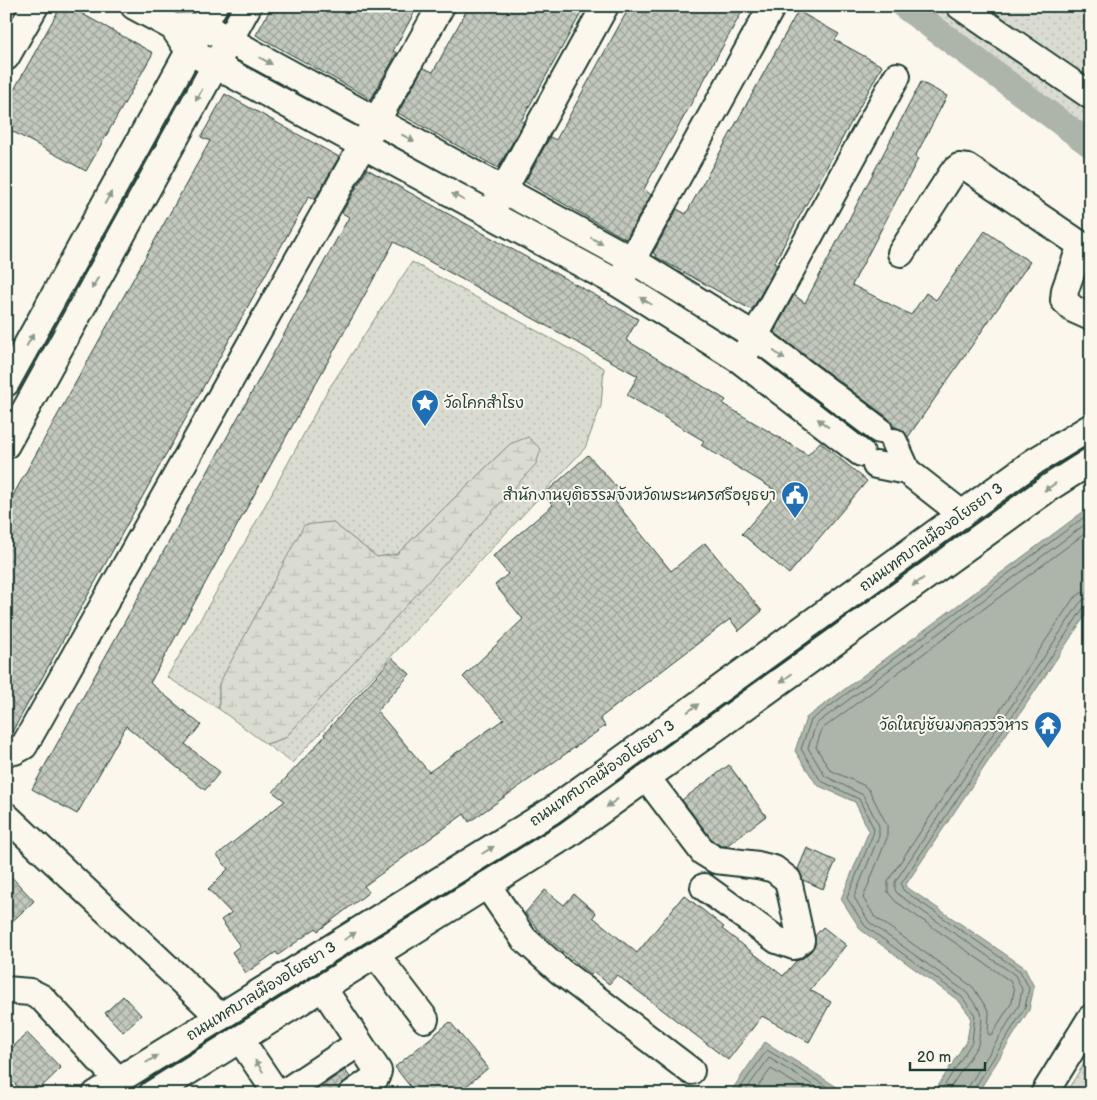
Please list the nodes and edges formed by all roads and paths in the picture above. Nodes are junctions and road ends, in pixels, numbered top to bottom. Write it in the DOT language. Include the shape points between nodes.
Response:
graph roads {
  1 [pos="35,6"];
  2 [pos="134,6"];
  3 [pos="248,6"];
  4 [pos="441,6"];
  5 [pos="605,6"];
  6 [pos="960,6"];
  7 [pos="771,8"];
  8 [pos="208,16"];
  9 [pos="173,27"];
  10 [pos="229,40"];
  11 [pos="189,51"];
  12 [pos="6,57"];
  13 [pos="216,65"];
  14 [pos="897,76"];
  15 [pos="312,86"];
  16 [pos="1091,96"];
  17 [pos="298,110"];
  18 [pos="377,121"];
  19 [pos="363,146"];
  20 [pos="442,157"];
  21 [pos="128,161"];
  22 [pos="154,176"];
  23 [pos="429,181"];
  24 [pos="504,190"];
  25 [pos="490,215"];
  26 [pos="569,225"];
  27 [pos="89,232"];
  28 [pos="1086,237"];
  29 [pos="115,247"];
  30 [pos="555,250"];
  31 [pos="901,253"];
  32 [pos="632,260"];
  33 [pos="619,284"];
  34 [pos="694,298"];
  35 [pos="53,299"];
  36 [pos="79,314"];
  37 [pos="1091,317"];
  38 [pos="678,322"];
  39 [pos="755,336"];
  40 [pos="740,360"];
  41 [pos="11,375"];
  42 [pos="812,379"];
  43 [pos="42,381"];
  44 [pos="795,402"];
  45 [pos="1091,427"];
  46 [pos="6,445"];
  47 [pos="1091,461"];
  48 [pos="907,471"];
  49 [pos="962,514"];
  50 [pos="6,748"];
  51 [pos="647,778"];
  52 [pos="6,816"];
  53 [pos="487,885"];
  54 [pos="704,886"];
  55 [pos="793,904"];
  56 [pos="756,925"];
  57 [pos="376,955"];
  58 [pos="323,988"];
  59 [pos="6,990"];
  60 [pos="243,1002"];
  61 [pos="220,1017"];
  62 [pos="425,1019"];
  63 [pos="1089,1024"];
  64 [pos="249,1033"];
  65 [pos="359,1043"];
  66 [pos="691,1071"];
  67 [pos="118,1080"];
  68 [pos="96,1094"];
  69 [pos="152,1094"];
  70 [pos="277,1094"];
  71 [pos="282,1094"];
  72 [pos="352,1094"];
  73 [pos="1044,1094"];
  1 -- 12 [label="street"];
  2 -- 9 [label="street"];
  3 -- 10 [label="street"];
  4 -- 18 [label="street"];
  5 -- 24 [label="street"];
  6 -- 16 [label="street"];
  7 -- 32 [label="street"];
  8 -- 9 [label="street"];
  8 -- 10 [label="street"];
  8 -- 11 [label="street"];
  9 -- 11 [label="street"];
  10 -- 13 [label="street"];
  10 -- 15 [label="street, one-way"];
  11 -- 13 [label="street"];
  11 -- 21 [label="street"];
  13 -- 17 [label="street"];
  13 -- 22 [label="street, one-way"];
  14 -- 39 [label="street"];
  15 -- 17 [label="street"];
  15 -- 18 [label="street"];
  17 -- 19 [label="street"];
  18 -- 19 [label="street"];
  18 -- 20 [label="street, one-way"];
  19 -- 23 [label="street"];
  19 -- 50 [label="street" via="24,746 16,750"];
  20 -- 23 [label="street"];
  20 -- 24 [label="street"];
  21 -- 22 [label="street"];
  27 -- 21 [label="street, one-way"];
  22 -- 29 [label="street"];
  25 -- 23 [label="street, one-way"];
  24 -- 25 [label="street"];
  24 -- 26 [label="street"];
  25 -- 30 [label="street"];
  26 -- 30 [label="street"];
  26 -- 32 [label="street, one-way"];
  27 -- 29 [label="street"];
  27 -- 35 [label="street"];
  28 -- 31 [label="street" via="968,168 959,167"];
  28 -- 37 [label="street" via="1064,300 1073,309"];
  29 -- 36 [label="street, one-way"];
  30 -- 33 [label="street"];
  32 -- 33 [label="street"];
  32 -- 34 [label="street"];
  38 -- 33 [label="street, one-way"];
  34 -- 38 [label="street"];
  34 -- 39 [label="street"];
  35 -- 36 [label="street"];
  41 -- 35 [label="street, one-way"];
  36 -- 43 [label="street"];
  38 -- 40 [label="street"];
  39 -- 40 [label="street"];
  39 -- 42 [label="street, one-way"];
  40 -- 44 [label="street"];
  41 -- 43 [label="street"];
  42 -- 44 [label="street"];
  42 -- 48 [label="street" via="886,436"];
  43 -- 46 [label="street"];
  48 -- 44 [label="street, one-way" via="868,459"];
  45 -- 49 [label="street, ถนนเทศบาลเมืองอโยธยา 3" via="1035,461"];
  47 -- 51 [label="street, ถนนเทศบาลเมืองอโยธยา 3, one-way" via="1050,487"];
  48 -- 49 [label="street"];
  60 -- 49 [label="street, ถนนเทศบาลเมืองอโยธยา 3, one-way" via="551,811"];
  51 -- 53 [label="street, ถนนเทศบาลเมืองอโยธยา 3, one-way" via="567,836"];
  51 -- 55 [label="street" via="704,852 711,858 727,862 774,869 788,880"];
  52 -- 61 [label="street"];
  53 -- 57 [label="street, ถนนเทศบาลเมืองอโยธยา 3"];
  53 -- 66 [label="street" via="524,938 545,958"];
  54 -- 56 [label="street"];
  55 -- 56 [label="street"];
  55 -- 56 [label="street" via="801,940 794,946 777,940"];
  57 -- 58 [label="street, ถนนเทศบาลเมืองอโยธยา 3"];
  57 -- 62 [label="street"];
  58 -- 64 [label="street, ถนนเทศบาลเมืองอโยธยา 3"];
  58 -- 65 [label="street"];
  59 -- 67 [label="street" via="30,992 42,998"];
  60 -- 61 [label="street, ถนนเทศบาลเมืองอโยธยา 3"];
  60 -- 64 [label="street"];
  67 -- 61 [label="street, ถนนเทศบาลเมืองอโยธยา 3, one-way"];
  63 -- 73 [label="street"];
  64 -- 69 [label="street, ถนนเทศบาลเมืองอโยธยา 3"];
  70 -- 64 [label="street, one-way"];
  65 -- 71 [label="street"];
  65 -- 72 [label="street" via="378,1074"];
  67 -- 68 [label="street, ถนนเทศบาลเมืองอโยธยา 3"];
}
